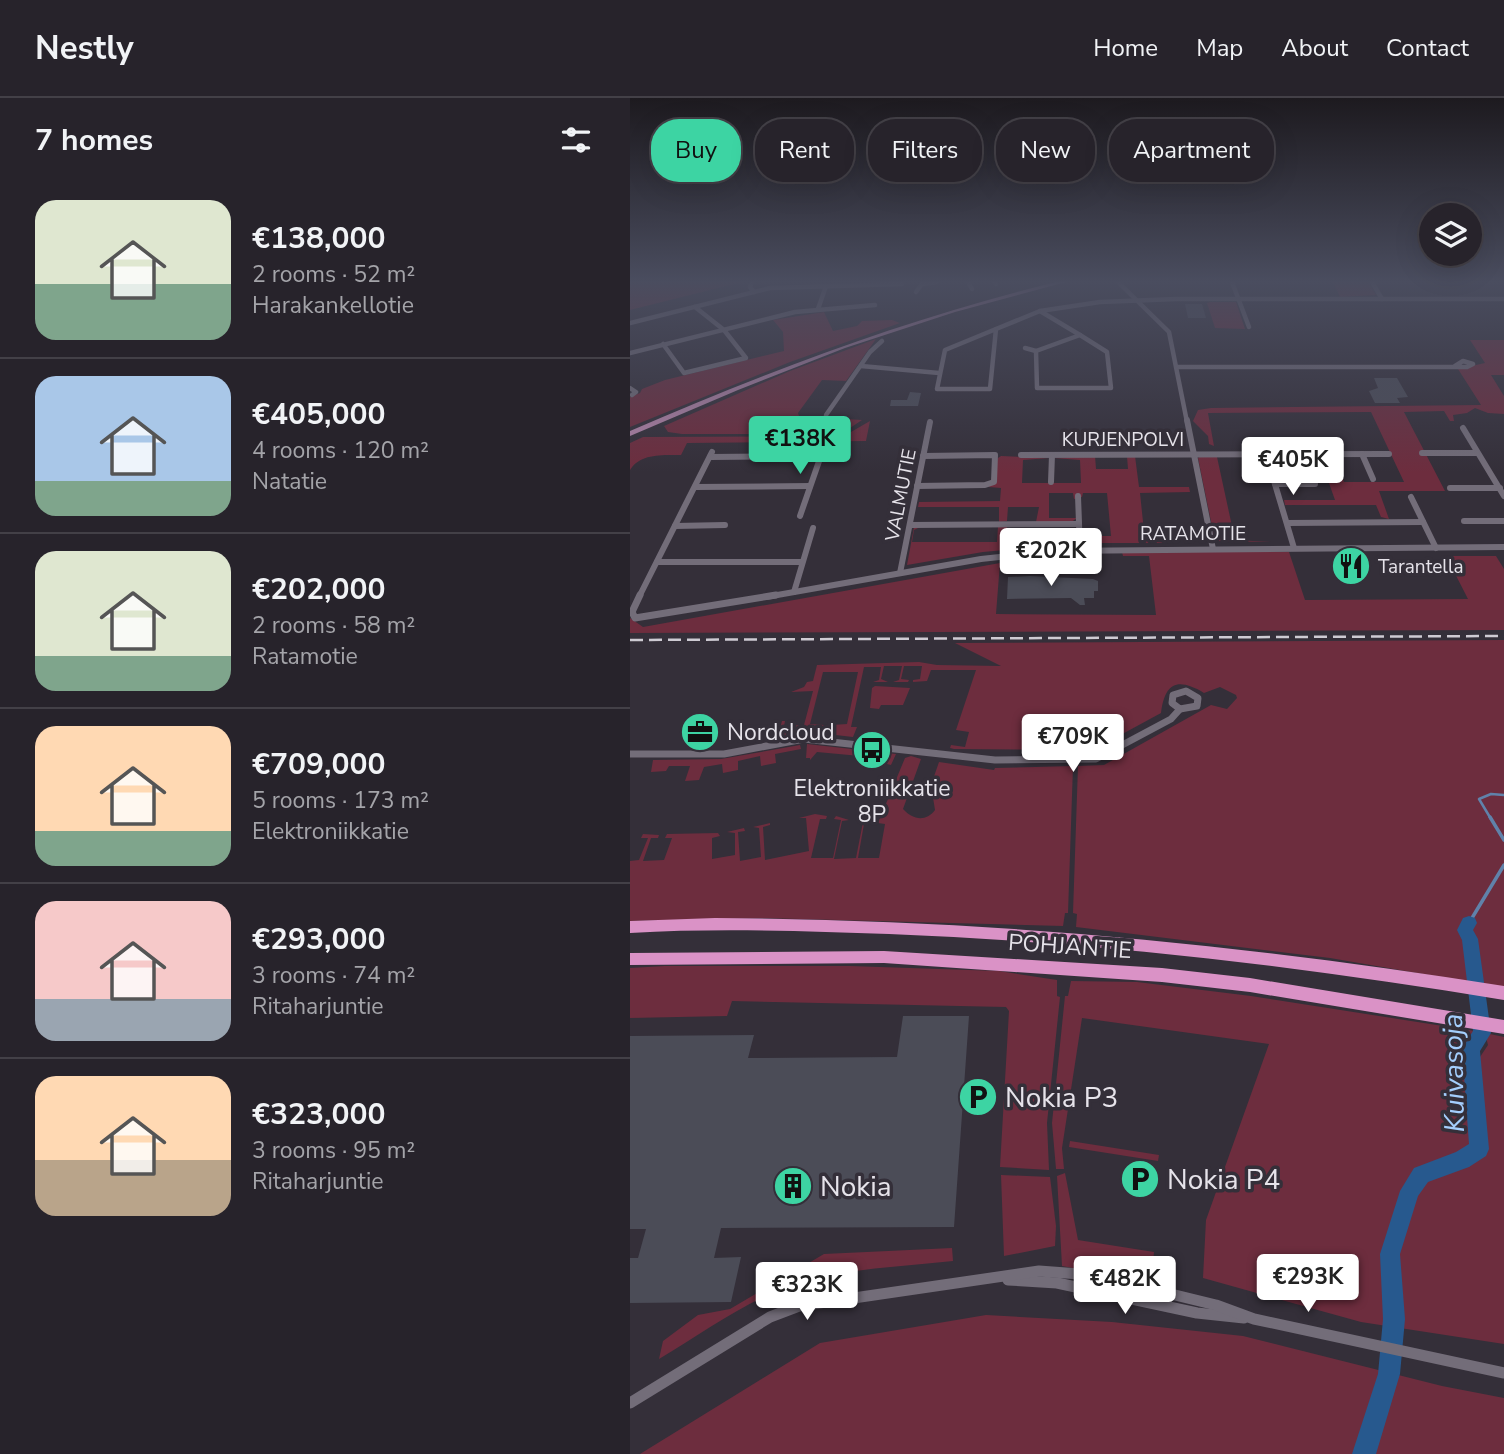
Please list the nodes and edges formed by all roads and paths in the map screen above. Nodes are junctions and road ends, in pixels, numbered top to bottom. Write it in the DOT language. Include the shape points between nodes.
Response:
graph roads {
  1 [pos="658,345"];
  2 [pos="664,345"];
  3 [pos="736,345"];
  4 [pos="852,345"];
  5 [pos="877,345"];
  6 [pos="956,345"];
  7 [pos="994,345"];
  8 [pos="1052,345"];
  9 [pos="1096,345"];
  10 [pos="1171,345"];
  11 [pos="1025,348"];
  12 [pos="1036,351"];
  13 [pos="630,353"];
  14 [pos="861,366"];
  15 [pos="1455,366"];
  16 [pos="1177,367"];
  17 [pos="939,373"];
  18 [pos="630,387"];
  19 [pos="632,394"];
  20 [pos="826,415"];
  21 [pos="930,422"];
  22 [pos="1463,428"];
  23 [pos="630,434"];
  24 [pos="825,444"];
  25 [pos="1422,453"];
  26 [pos="1477,453"];
  27 [pos="1194,454"];
  28 [pos="1266,454"];
  29 [pos="1362,454"];
  30 [pos="1389,454"];
  31 [pos="1021,455"];
  32 [pos="1052,455"];
  33 [pos="821,456"];
  34 [pos="923,456"];
  35 [pos="1373,479"];
  36 [pos="1051,482"];
  37 [pos="1275,484"];
  38 [pos="1315,484"];
  39 [pos="810,486"];
  40 [pos="918,486"];
  41 [pos="695,487"];
  42 [pos="1450,488"];
  43 [pos="1500,488"];
  44 [pos="1078,496"];
  45 [pos="1504,496"];
  46 [pos="1411,497"];
  47 [pos="800,516"];
  48 [pos="1464,521"];
  49 [pos="1504,521"];
  50 [pos="1423,522"];
  51 [pos="1287,523"];
  52 [pos="1079,524"];
  53 [pos="725,525"];
  54 [pos="910,525"];
  55 [pos="675,526"];
  56 [pos="813,528"];
  57 [pos="1504,547"];
  58 [pos="1294,548"];
  59 [pos="1436,548"];
  60 [pos="1213,549"];
  61 [pos="1080,550"];
  62 [pos="657,562"];
  63 [pos="802,562"];
  64 [pos="900,573"];
  65 [pos="794,592"];
  66 [pos="1180,709"];
  67 [pos="630,754"];
  68 [pos="630,927"];
  69 [pos="630,959"];
  70 [pos="1504,993"];
  71 [pos="1472,1021"];
  72 [pos="1497,1025"];
  73 [pos="1504,1373"];
  74 [pos="630,1403"];
  1 -- 13 [label="street"];
  2 -- 3 [label="street" via="684,373 744,360"];
  4 -- 23 [label="main road"];
  5 -- 14 [label="street"];
  6 -- 17 [label="street" via="945,350"];
  7 -- 17 [label="street" via="990,389 937,389"];
  8 -- 12 [label="street"];
  9 -- 12 [label="street" via="1107,352 1111,387 1037,388"];
  10 -- 16 [label="street"];
  11 -- 12 [label="street"];
  14 -- 17 [label="street"];
  14 -- 20 [label="street"];
  15 -- 16 [label="street"];
  16 -- 27 [label="street"];
  18 -- 19 [label="street" via="636,392"];
  21 -- 34 [label="street, VALMUTIE"];
  22 -- 26 [label="street"];
  24 -- 33 [label="street"];
  25 -- 26 [label="street"];
  26 -- 43 [label="street"];
  27 -- 28 [label="street, KURJENPOLVI"];
  27 -- 32 [label="street, KURJENPOLVI"];
  27 -- 60 [label="street"];
  28 -- 29 [label="street, KURJENPOLVI"];
  28 -- 37 [label="street"];
  29 -- 30 [label="street, KURJENPOLVI"];
  29 -- 35 [label="street"];
  31 -- 32 [label="street, KURJENPOLVI"];
  32 -- 36 [label="street, KURJENPOLVI"];
  33 -- 39 [label="street"];
  33 -- 41 [label="street" via="711,455"];
  34 -- 40 [label="street, VALMUTIE"];
  34 -- 40 [label="street" via="995,456 994,482"];
  37 -- 38 [label="street"];
  37 -- 51 [label="street"];
  39 -- 41 [label="street"];
  39 -- 47 [label="street"];
  40 -- 54 [label="street, VALMUTIE"];
  41 -- 55 [label="street"];
  42 -- 43 [label="street"];
  43 -- 45 [label="street"];
  44 -- 52 [label="street"];
  46 -- 50 [label="street"];
  48 -- 49 [label="street"];
  50 -- 51 [label="street"];
  50 -- 59 [label="street"];
  51 -- 58 [label="street"];
  52 -- 54 [label="street"];
  52 -- 61 [label="street"];
  53 -- 55 [label="street"];
  54 -- 64 [label="street, VALMUTIE"];
  55 -- 62 [label="street"];
  56 -- 63 [label="street"];
  57 -- 59 [label="street, RATAMOTIE"];
  58 -- 59 [label="street, RATAMOTIE"];
  58 -- 60 [label="street, RATAMOTIE"];
  60 -- 61 [label="street, RATAMOTIE"];
  61 -- 64 [label="street, RATAMOTIE" via="1012,555"];
  62 -- 63 [label="street"];
  62 -- 65 [label="street, RATAMOTIE" via="632,612 635,618"];
  63 -- 65 [label="street"];
  64 -- 65 [label="street, RATAMOTIE"];
  66 -- 67 [label="street" via="1171,719 1096,759 995,760 804,738 724,754"];
  68 -- 70 [label="highway, POHJANTIE" via="935,929 1092,939 1350,968"];
  69 -- 71 [label="highway, POHJANTIE" via="884,957 1041,966 1250,985"];
  71 -- 72 [label="highway, POHJANTIE"];
  73 -- 74 [label="street" via="1254,1319 1213,1317 1057,1283 998,1279 799,1306 770,1317"];
}
